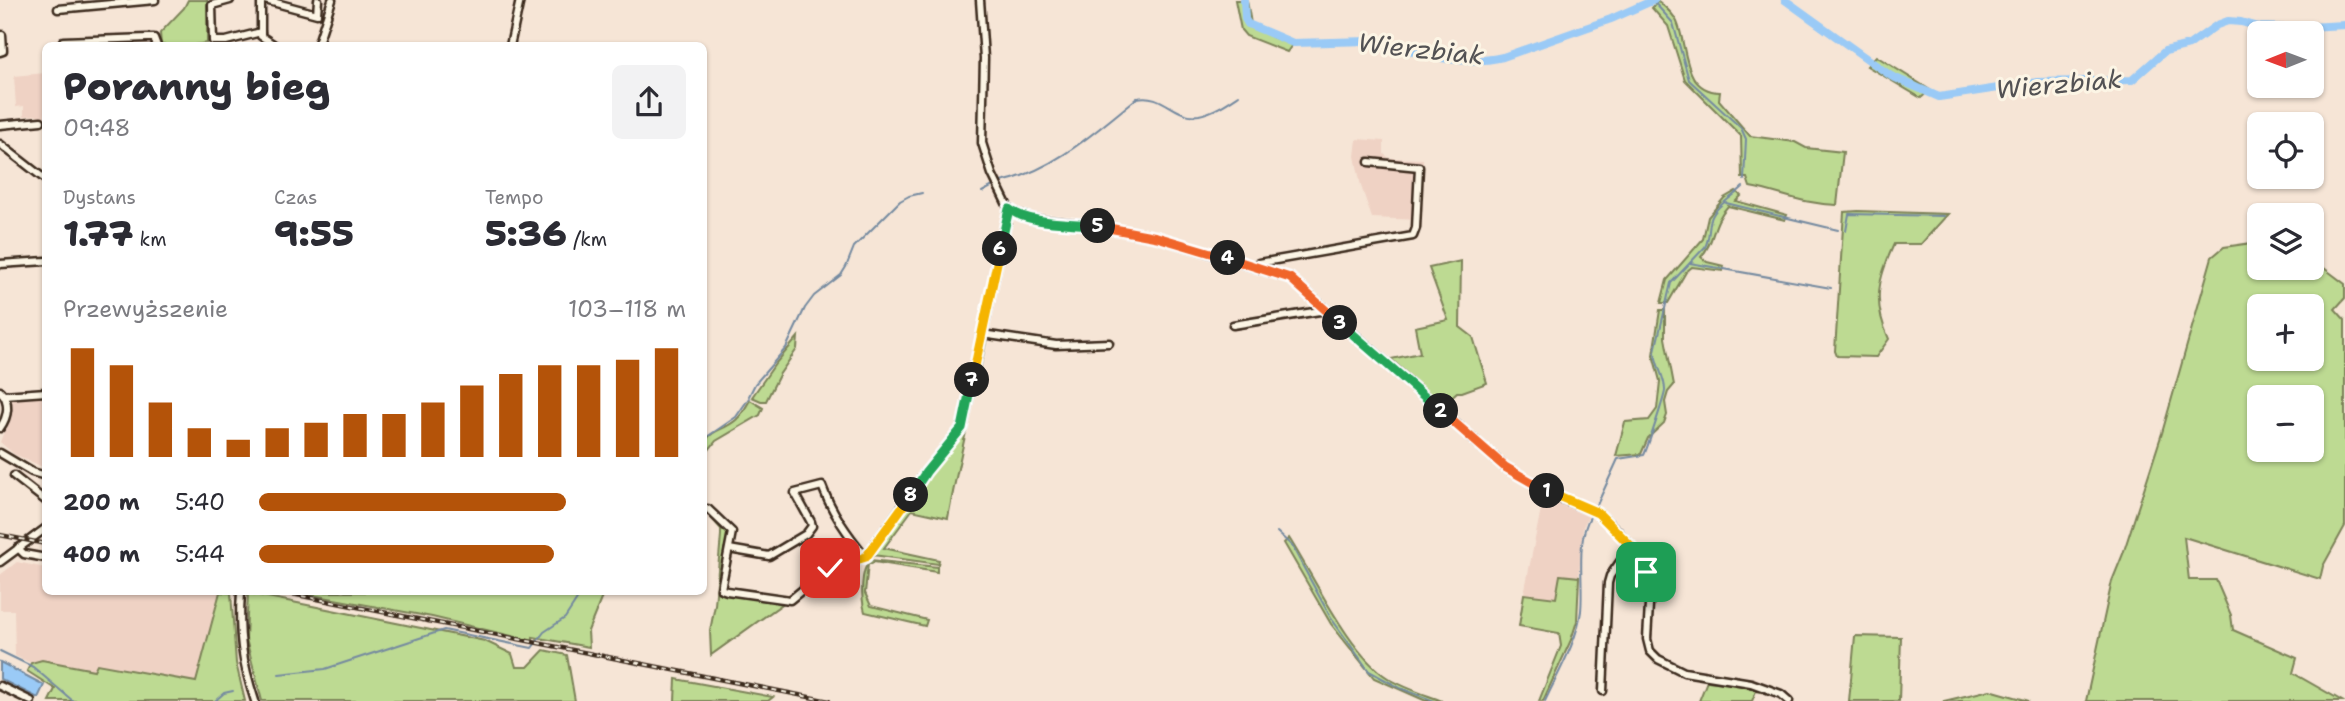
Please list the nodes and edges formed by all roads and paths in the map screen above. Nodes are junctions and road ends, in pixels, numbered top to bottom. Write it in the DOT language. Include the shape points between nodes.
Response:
graph roads {
  1 [pos="155,0"];
  2 [pos="230,0"];
  3 [pos="263,0"];
  4 [pos="318,0"];
  5 [pos="332,0"];
  6 [pos="980,0"];
  7 [pos="519,2"];
  8 [pos="75,4"];
  9 [pos="58,9"];
  10 [pos="261,32"];
  11 [pos="2,35"];
  12 [pos="63,41"];
  13 [pos="156,42"];
  14 [pos="268,42"];
  15 [pos="318,42"];
  16 [pos="511,42"];
  17 [pos="0,52"];
  18 [pos="41,121"];
  19 [pos="0,125"];
  20 [pos="0,145"];
  21 [pos="1369,162"];
  22 [pos="42,176"];
  23 [pos="1009,209"];
  24 [pos="42,261"];
  25 [pos="0,264"];
  26 [pos="1255,265"];
  27 [pos="1326,310"];
  28 [pos="1233,325"];
  29 [pos="982,334"];
  30 [pos="1109,343"];
  31 [pos="42,392"];
  32 [pos="2,393"];
  33 [pos="0,428"];
  34 [pos="0,453"];
  35 [pos="42,475"];
  36 [pos="14,476"];
  37 [pos="42,498"];
  38 [pos="708,509"];
  39 [pos="42,531"];
  40 [pos="1631,546"];
  41 [pos="18,548"];
  42 [pos="729,550"];
  43 [pos="42,557"];
  44 [pos="866,557"];
  45 [pos="0,562"];
  46 [pos="241,595"];
  47 [pos="0,686"];
  48 [pos="1603,691"];
  49 [pos="30,701"];
  50 [pos="255,701"];
  51 [pos="1789,701"];
  1 -- 8 [label="street"];
  2 -- 10 [label="street" via="212,5 213,41"];
  3 -- 4 [label="street" via="317,14"];
  3 -- 10 [label="street"];
  5 -- 15 [label="street"];
  6 -- 23 [label="street" via="982,143"];
  7 -- 16 [label="street"];
  8 -- 9 [label="street"];
  10 -- 14 [label="street"];
  11 -- 17 [label="street"];
  12 -- 13 [label="street" via="154,38"];
  18 -- 19 [label="street"];
  20 -- 22 [label="street"];
  21 -- 26 [label="street" via="1419,167 1413,236"];
  23 -- 26 [label="street" via="1032,219 1157,237"];
  23 -- 29 [label="street"];
  24 -- 25 [label="street"];
  26 -- 27 [label="street" via="1290,278"];
  27 -- 28 [label="street"];
  27 -- 40 [label="street" via="1505,467 1598,513"];
  29 -- 30 [label="street" via="1056,345"];
  29 -- 44 [label="street" via="962,428"];
  31 -- 32 [label="street"];
  32 -- 33 [label="street" via="7,412"];
  34 -- 35 [label="street"];
  36 -- 37 [label="street"];
  38 -- 42 [label="street" via="732,532"];
  39 -- 41 [label="street"];
  40 -- 48 [label="street" via="1608,583"];
  40 -- 51 [label="street" via="1648,579 1647,639 1653,655 1684,672 1751,683"];
  41 -- 43 [label="street"];
  41 -- 45 [label="street"];
  42 -- 44 [label="street" via="721,589 790,600 830,568"];
  42 -- 44 [label="street" via="769,556 806,534 811,522 795,494 822,486"];
  46 -- 50 [label="street" via="242,655"];
  47 -- 49 [label="street"];
}
